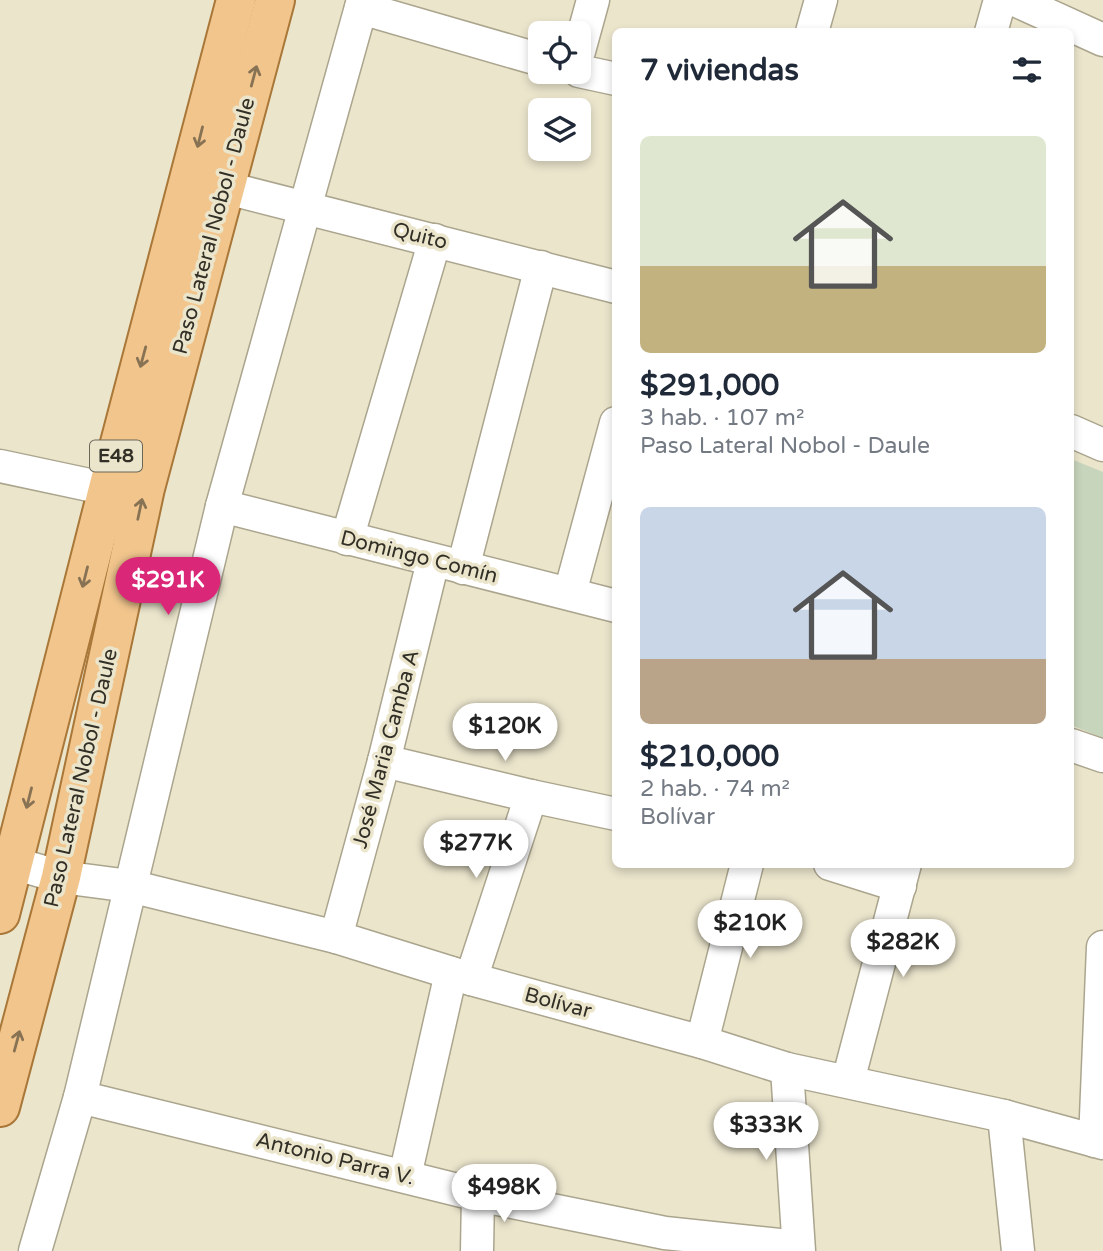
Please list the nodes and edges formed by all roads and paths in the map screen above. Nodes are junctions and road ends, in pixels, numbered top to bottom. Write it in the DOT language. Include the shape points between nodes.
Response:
graph roads {
  1 [pos="236,0"];
  2 [pos="275,0"];
  3 [pos="593,0"];
  4 [pos="821,0"];
  5 [pos="1000,0"];
  6 [pos="1015,0"];
  7 [pos="362,4"];
  8 [pos="587,21"];
  9 [pos="813,28"];
  10 [pos="992,28"];
  11 [pos="1103,39"];
  12 [pos="528,56"];
  13 [pos="591,74"];
  14 [pos="612,78"];
  15 [pos="223,187"];
  16 [pos="307,207"];
  17 [pos="435,240"];
  18 [pos="541,267"];
  19 [pos="612,285"];
  20 [pos="1074,432"];
  21 [pos="612,438"];
  22 [pos="1103,445"];
  23 [pos="0,466"];
  24 [pos="108,489"];
  25 [pos="222,506"];
  26 [pos="347,539"];
  27 [pos="448,564"];
  28 [pos="570,593"];
  29 [pos="612,605"];
  30 [pos="1074,746"];
  31 [pos="1103,756"];
  32 [pos="384,761"];
  33 [pos="531,796"];
  34 [pos="612,813"];
  35 [pos="13,863"];
  36 [pos="746,868"];
  37 [pos="856,868"];
  38 [pos="902,875"];
  39 [pos="61,877"];
  40 [pos="130,886"];
  41 [pos="0,914"];
  42 [pos="336,937"];
  43 [pos="1103,947"];
  44 [pos="461,976"];
  45 [pos="702,1042"];
  46 [pos="787,1069"];
  47 [pos="848,1081"];
  48 [pos="80,1097"];
  49 [pos="0,1107"];
  50 [pos="1004,1116"];
  51 [pos="1099,1142"];
  52 [pos="405,1176"];
  53 [pos="478,1195"];
  54 [pos="665,1242"];
  55 [pos="798,1249"];
  56 [pos="35,1251"];
  57 [pos="477,1251"];
  58 [pos="1018,1251"];
  1 -- 24 [label="main road, Paso Lateral Nobol - Daule / E48, one-way"];
  15 -- 2 [label="main road, Paso Lateral Nobol - Daule / E48, one-way"];
  3 -- 8 [label="street"];
  4 -- 9 [label="street"];
  5 -- 10 [label="street"];
  6 -- 11 [label="street"];
  7 -- 12 [label="street"];
  7 -- 16 [label="street"];
  13 -- 14 [label="street"];
  15 -- 16 [label="street, Quito"];
  39 -- 15 [label="main road, Paso Lateral Nobol - Daule / E48, one-way" via="145,488"];
  16 -- 17 [label="street, Quito"];
  16 -- 25 [label="street"];
  17 -- 18 [label="street, Quito"];
  17 -- 26 [label="street"];
  18 -- 19 [label="street, Quito"];
  18 -- 27 [label="street, José Maria Camba A"];
  20 -- 22 [label="street"];
  21 -- 28 [label="street"];
  23 -- 24 [label="street"];
  24 -- 35 [label="main road, Paso Lateral Nobol - Daule / E48, one-way"];
  25 -- 26 [label="street, Domingo Comín"];
  25 -- 40 [label="street"];
  26 -- 27 [label="street, Domingo Comín"];
  27 -- 28 [label="street, Domingo Comín"];
  27 -- 32 [label="street, José Maria Camba A"];
  28 -- 29 [label="street, Domingo Comín"];
  30 -- 31 [label="street"];
  32 -- 33 [label="street"];
  32 -- 42 [label="street, José Maria Camba A"];
  33 -- 34 [label="street"];
  33 -- 44 [label="street"];
  35 -- 39 [label="street, Bolívar"];
  35 -- 41 [label="main road, Paso Lateral Nobol - Daule / E48"];
  36 -- 45 [label="street"];
  37 -- 38 [label="street"];
  38 -- 47 [label="street"];
  39 -- 40 [label="street, Bolívar"];
  49 -- 39 [label="main road, Paso Lateral Nobol - Daule / E48, one-way"];
  40 -- 42 [label="street, Bolívar"];
  40 -- 48 [label="street"];
  42 -- 44 [label="street, Bolívar"];
  43 -- 51 [label="street"];
  44 -- 45 [label="street, Bolívar"];
  44 -- 52 [label="street"];
  45 -- 46 [label="street, Bolívar"];
  46 -- 47 [label="street, Bolívar"];
  46 -- 55 [label="street"];
  47 -- 50 [label="street, Bolívar"];
  48 -- 52 [label="street, Antonio Parra V."];
  48 -- 56 [label="street"];
  50 -- 51 [label="street, Bolívar"];
  50 -- 58 [label="street"];
  52 -- 53 [label="street, Antonio Parra V."];
  53 -- 54 [label="street, Antonio Parra V."];
  53 -- 57 [label="street"];
  54 -- 55 [label="street, Antonio Parra V."];
}
